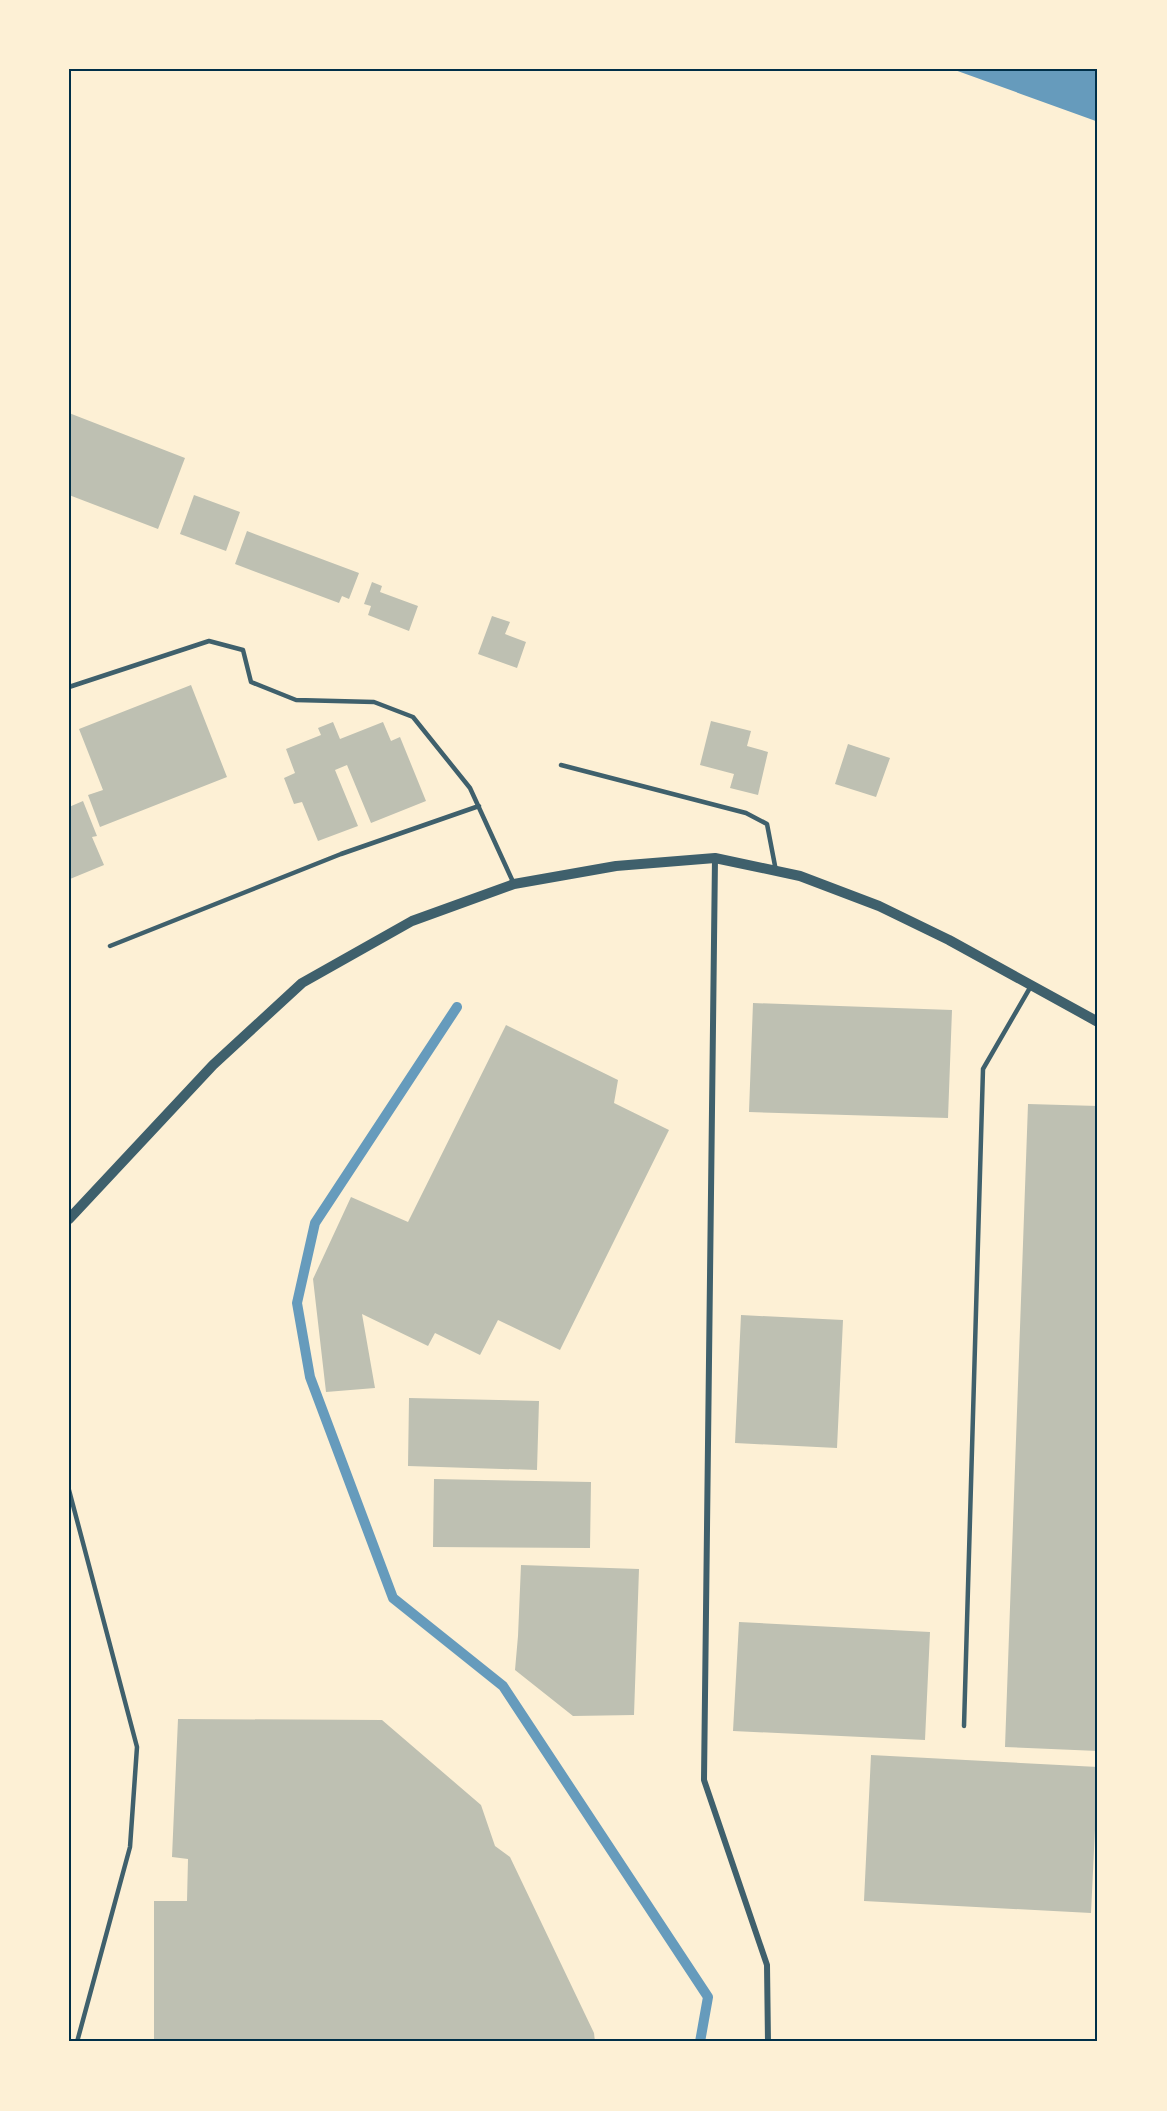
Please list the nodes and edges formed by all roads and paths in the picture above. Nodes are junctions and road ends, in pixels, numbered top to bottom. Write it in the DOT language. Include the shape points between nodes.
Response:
graph roads {
  1 [pos="69,687"];
  2 [pos="561,765"];
  3 [pos="479,806"];
  4 [pos="715,858"];
  5 [pos="776,871"];
  6 [pos="514,884"];
  7 [pos="110,946"];
  8 [pos="1031,986"];
  9 [pos="1098,1022"];
  10 [pos="69,1219"];
  11 [pos="69,1490"];
  12 [pos="964,1726"];
  13 [pos="77,2042"];
  14 [pos="768,2042"];
  1 -- 3 [label="lane" via="209,641 243,650 251,682 296,700 374,702 413,717 470,788"];
  2 -- 5 [label="lane" via="747,813 768,824"];
  3 -- 6 [label="lane"];
  3 -- 7 [label="lane" via="341,854"];
  4 -- 5 [label="street"];
  4 -- 6 [label="street" via="616,866"];
  4 -- 14 [label="street" via="704,1780 767,1965"];
  5 -- 8 [label="street" via="879,906 949,939"];
  6 -- 10 [label="street" via="412,921 302,982 213,1065"];
  8 -- 9 [label="street"];
  8 -- 12 [label="lane" via="983,1069"];
  11 -- 13 [label="lane" via="137,1747 130,1847"];
}
